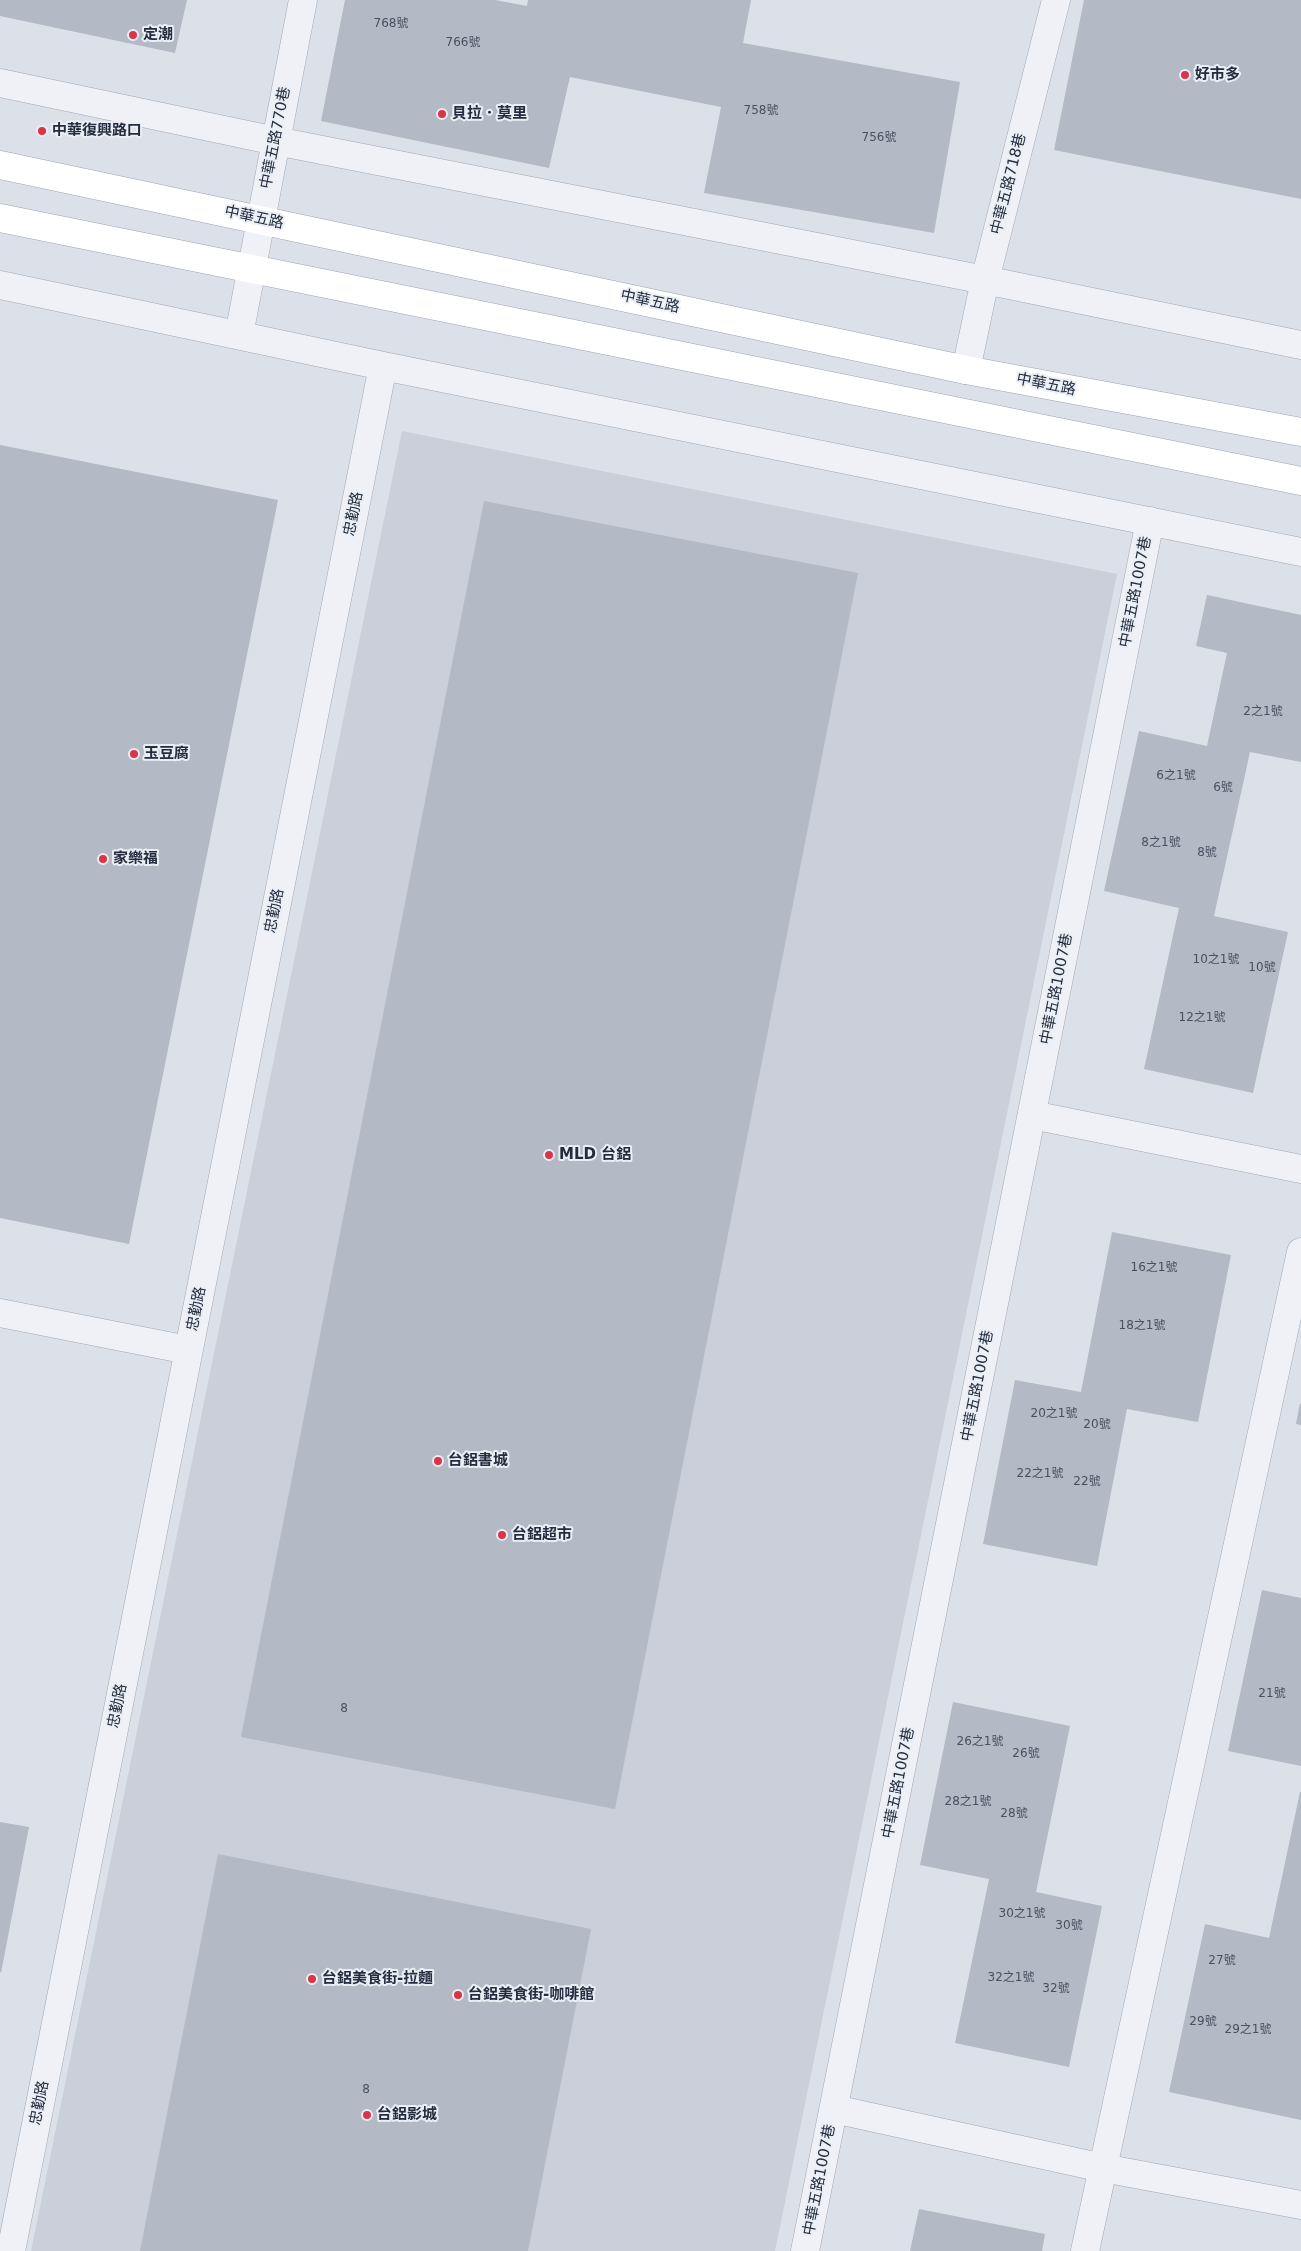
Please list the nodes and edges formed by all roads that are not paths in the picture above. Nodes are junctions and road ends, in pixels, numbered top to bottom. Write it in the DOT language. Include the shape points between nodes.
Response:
graph roads {
  1 [pos="303,0"];
  2 [pos="1056,0"];
  3 [pos="0,83"];
  4 [pos="276,141"];
  5 [pos="0,165"];
  6 [pos="0,218"];
  7 [pos="261,219"];
  8 [pos="252,268"];
  9 [pos="985,280"];
  10 [pos="0,284"];
  11 [pos="239,335"];
  12 [pos="1301,345"];
  13 [pos="383,366"];
  14 [pos="966,370"];
  15 [pos="1301,432"];
  16 [pos="1301,481"];
  17 [pos="1150,521"];
  18 [pos="1301,552"];
  19 [pos="1032,1115"];
  20 [pos="1301,1169"];
  21 [pos="1301,1252"];
  22 [pos="0,1313"];
  23 [pos="188,1350"];
  24 [pos="834,2109"];
  25 [pos="1104,2168"];
  26 [pos="1301,2205"];
  27 [pos="11,2251"];
  28 [pos="805,2251"];
  29 [pos="1085,2251"];
  1 -- 4 [label="street, 中華五路770巷"];
  2 -- 9 [label="street, 中華五路718巷"];
  3 -- 4 [label="street"];
  4 -- 7 [label="street, 中華五路770巷"];
  4 -- 9 [label="street"];
  5 -- 7 [label="main road, 中華五路"];
  6 -- 8 [label="main road"];
  7 -- 8 [label="street, 中華五路770巷"];
  7 -- 14 [label="main road, 中華五路"];
  8 -- 11 [label="street, 中華五路770巷"];
  8 -- 16 [label="main road"];
  9 -- 12 [label="street"];
  9 -- 14 [label="street, 中華五路718巷"];
  10 -- 11 [label="street"];
  11 -- 13 [label="street"];
  13 -- 17 [label="street"];
  13 -- 23 [label="street, 忠勤路"];
  14 -- 15 [label="main road, 中華五路"];
  17 -- 18 [label="street"];
  17 -- 19 [label="street, 中華五路1007巷"];
  19 -- 20 [label="street"];
  19 -- 24 [label="street, 中華五路1007巷"];
  21 -- 25 [label="street"];
  22 -- 23 [label="street"];
  23 -- 27 [label="street, 忠勤路"];
  24 -- 25 [label="street"];
  24 -- 28 [label="street, 中華五路1007巷"];
  25 -- 26 [label="street"];
  25 -- 29 [label="street"];
}
